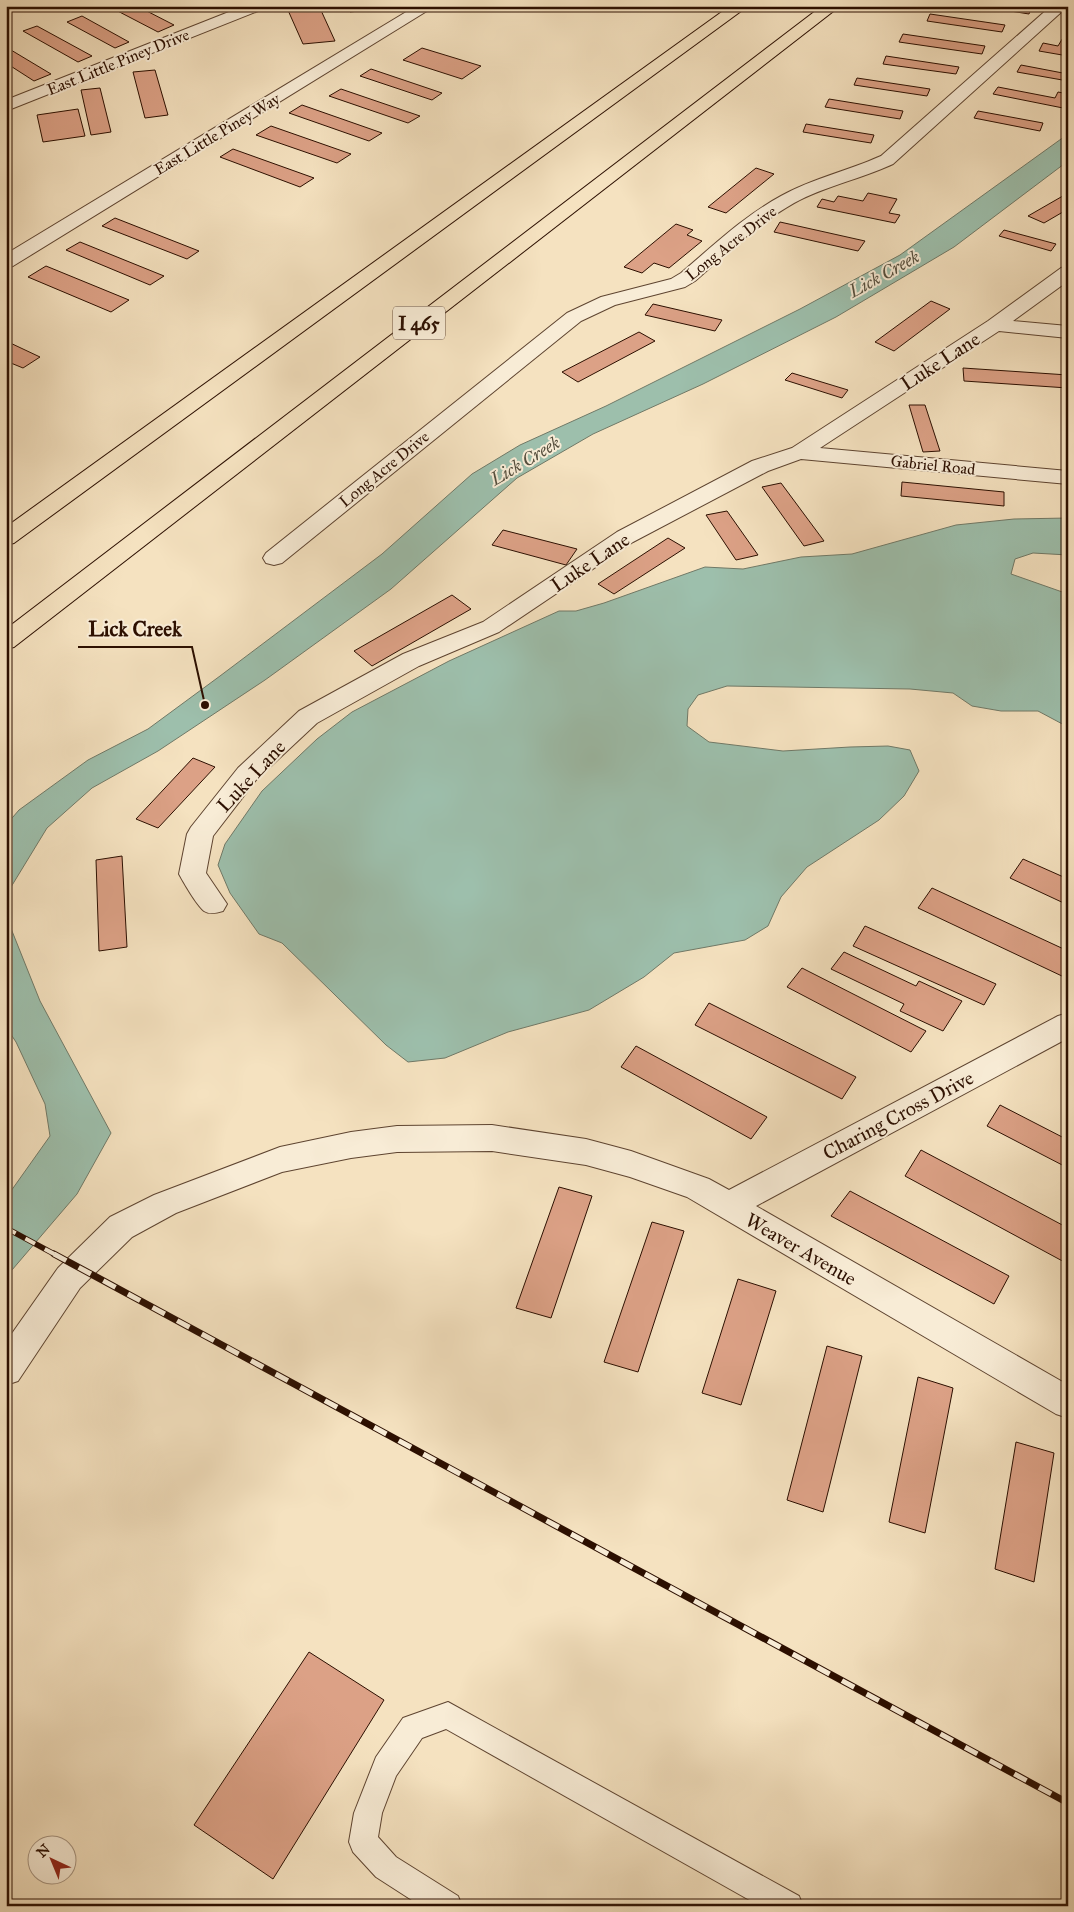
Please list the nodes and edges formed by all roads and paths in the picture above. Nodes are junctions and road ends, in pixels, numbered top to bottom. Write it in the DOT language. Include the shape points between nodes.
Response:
graph roads {
  1 [pos="258,6"];
  2 [pos="427,6"];
  3 [pos="740,6"];
  4 [pos="832,6"];
  5 [pos="1060,6"];
  6 [pos="1068,10"];
  7 [pos="6,106"];
  8 [pos="6,262"];
  9 [pos="1068,272"];
  10 [pos="995,325"];
  11 [pos="1068,332"];
  12 [pos="799,452"];
  13 [pos="1068,478"];
  14 [pos="6,538"];
  15 [pos="274,558"];
  16 [pos="6,641"];
  17 [pos="214,904"];
  18 [pos="1068,1024"];
  19 [pos="728,1206"];
  20 [pos="6,1370"];
  21 [pos="1068,1404"];
  22 [pos="448,1906"];
  23 [pos="789,1906"];
  1 -- 7 [label="street, East Little Piney Drive"];
  2 -- 8 [label="street, East Little Piney Way"];
  3 -- 14 [label="highway"];
  4 -- 16 [label="highway, I 465"];
  5 -- 6 [label="street"];
  5 -- 15 [label="street, Long Acre Drive" via="887,160 787,200 744,229 678,283 608,301 574,317"];
  9 -- 10 [label="street, Luke Lane"];
  10 -- 11 [label="street"];
  10 -- 12 [label="street, Luke Lane"];
  12 -- 13 [label="street, Gabriel Road"];
  12 -- 17 [label="street, Luke Lane" via="760,466 625,537 490,627 411,660 308,717 247,774 200,834 192,874"];
  18 -- 19 [label="street, Charing Cross Drive"];
  19 -- 20 [label="street, Weaver Avenue" via="698,1188 631,1164 586,1152 492,1138 422,1138 351,1145 280,1160 165,1204 121,1227 69,1278"];
  19 -- 21 [label="street, Weaver Avenue"];
  22 -- 23 [label="lane" via="386,1867 363,1842 368,1813 386,1767 413,1728 448,1715"];
}
